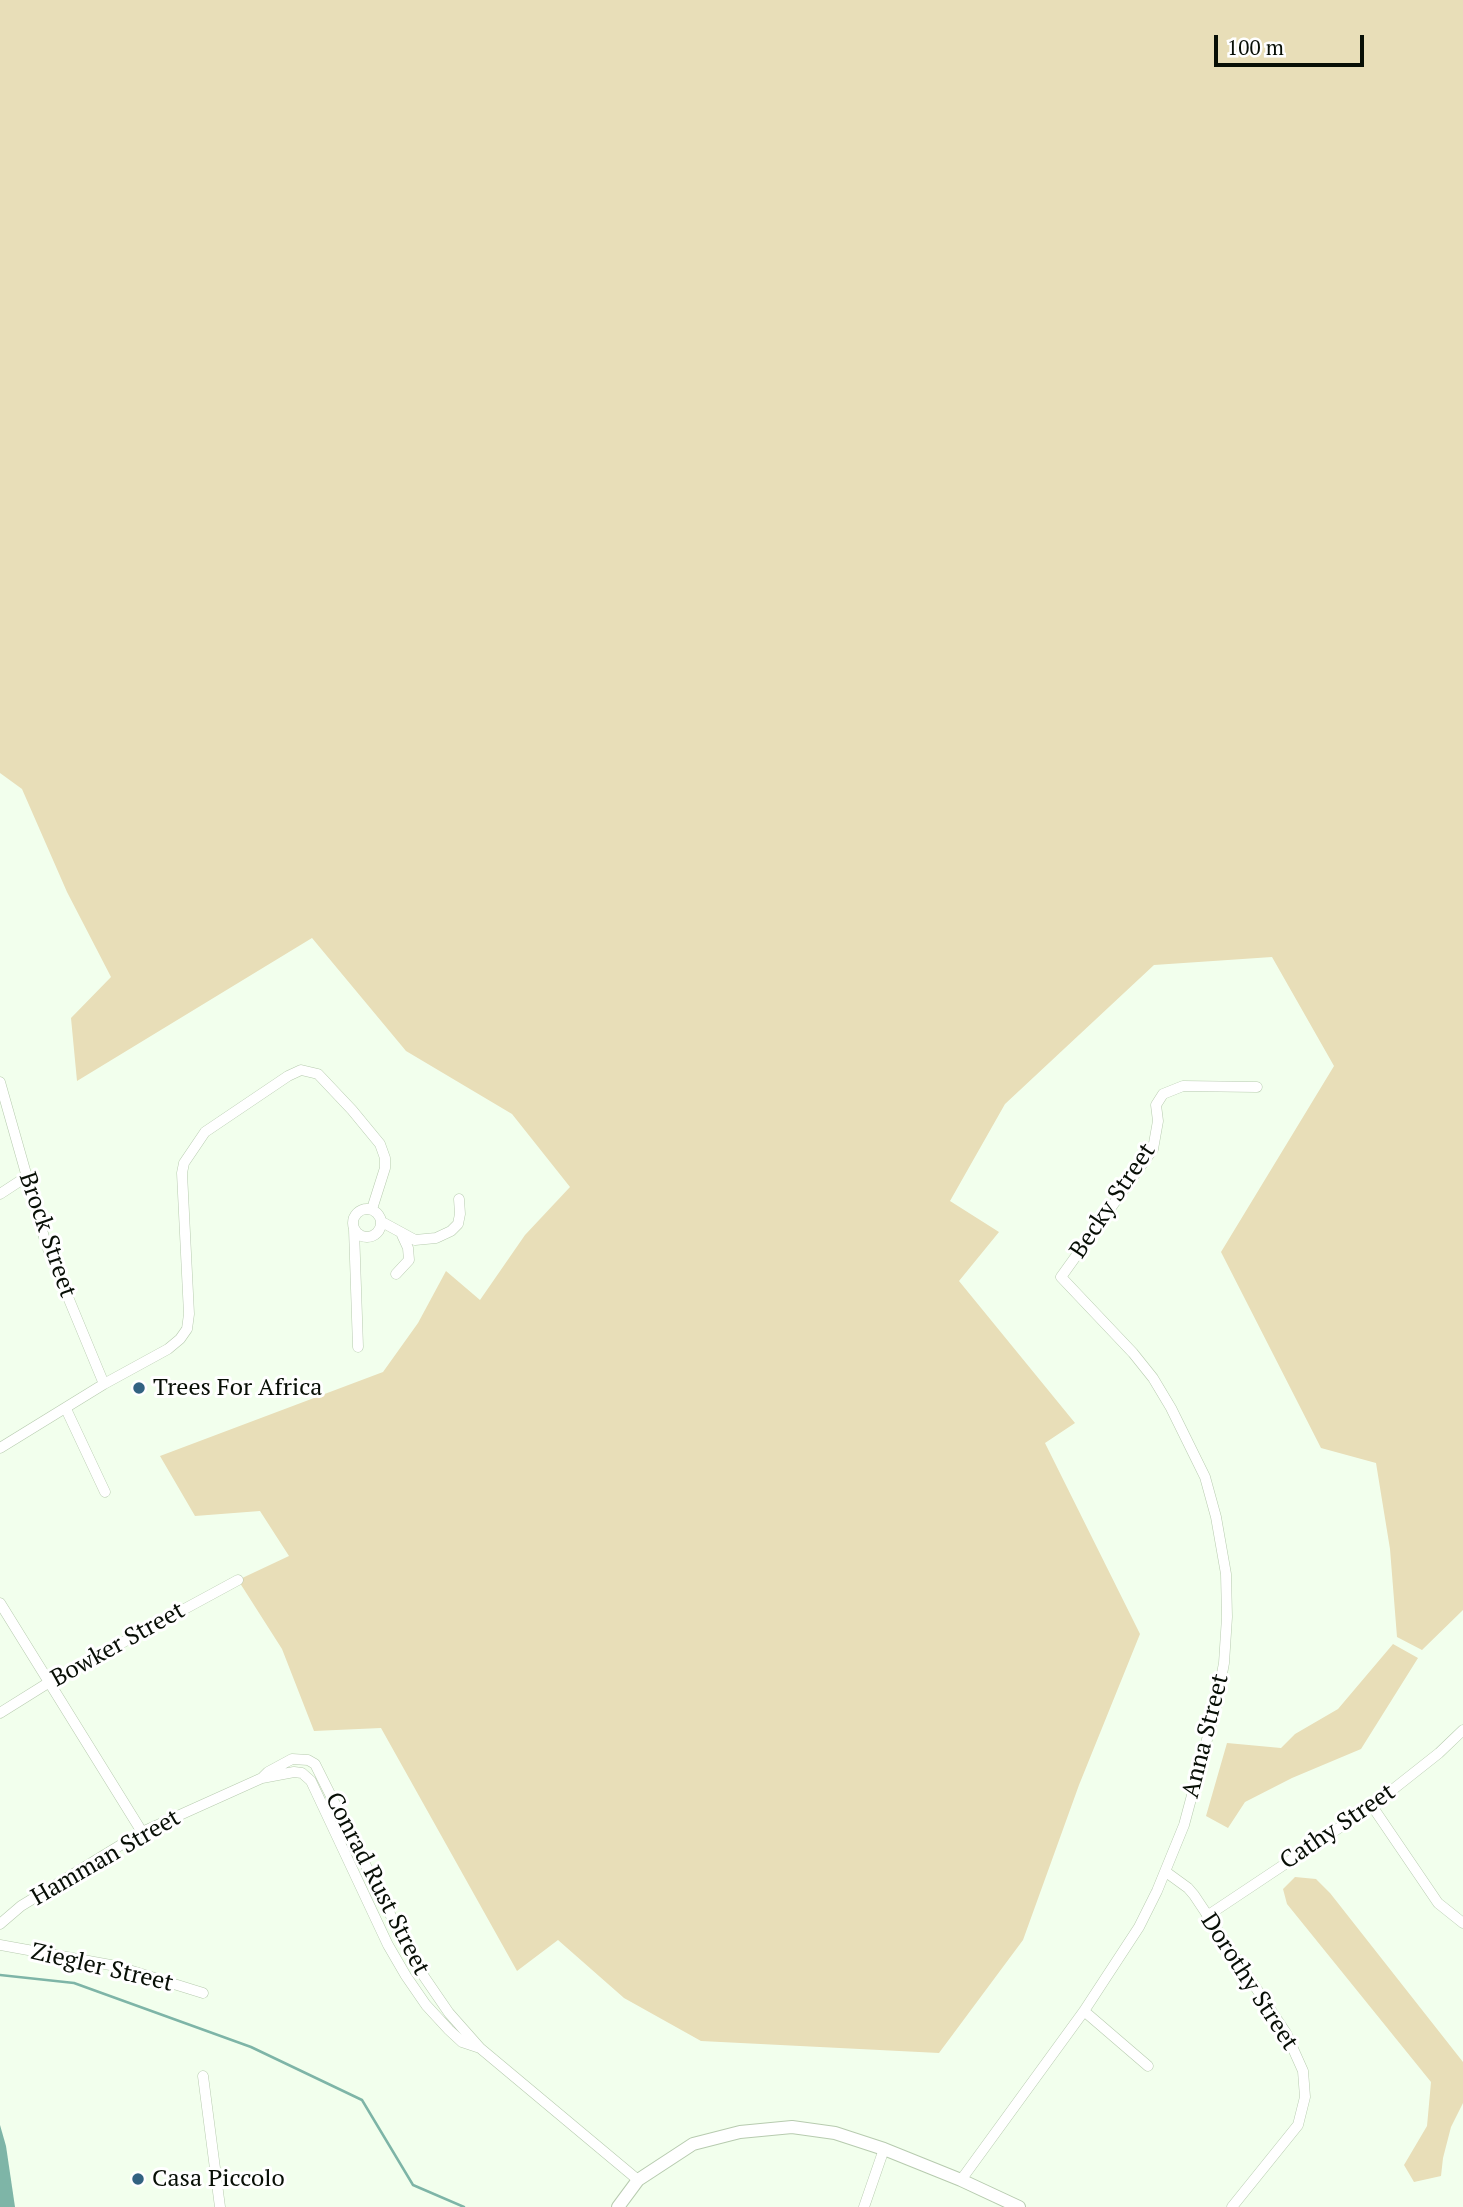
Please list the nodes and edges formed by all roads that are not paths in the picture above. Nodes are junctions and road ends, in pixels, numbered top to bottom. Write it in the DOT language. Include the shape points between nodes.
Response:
graph roads {
  1 [pos="0,1082"];
  2 [pos="1257,1087"];
  3 [pos="26,1177"];
  4 [pos="0,1194"];
  5 [pos="459,1199"];
  6 [pos="372,1209"];
  7 [pos="382,1222"];
  8 [pos="354,1229"];
  9 [pos="402,1235"];
  10 [pos="396,1274"];
  11 [pos="1061,1277"];
  12 [pos="358,1348"];
  13 [pos="104,1384"];
  14 [pos="65,1409"];
  15 [pos="0,1448"];
  16 [pos="105,1492"];
  17 [pos="238,1580"];
  18 [pos="0,1603"];
  19 [pos="4,1620"];
  20 [pos="48,1682"];
  21 [pos="0,1713"];
  22 [pos="1463,1730"];
  23 [pos="294,1772"];
  24 [pos="262,1778"];
  25 [pos="1372,1806"];
  26 [pos="142,1832"];
  27 [pos="1166,1872"];
  28 [pos="1207,1916"];
  29 [pos="1463,1923"];
  30 [pos="0,1924"];
  31 [pos="0,1945"];
  32 [pos="203,1993"];
  33 [pos="1084,2011"];
  34 [pos="480,2048"];
  35 [pos="1148,2066"];
  36 [pos="203,2076"];
  37 [pos="884,2149"];
  38 [pos="638,2180"];
  39 [pos="961,2180"];
  40 [pos="220,2207"];
  41 [pos="618,2207"];
  42 [pos="864,2207"];
  43 [pos="1019,2207"];
  44 [pos="1232,2207"];
  1 -- 3 [label="street, Brock Street"];
  2 -- 11 [label="street, Becky Street" via="1183,1086 1163,1094 1156,1105 1153,1149"];
  3 -- 4 [label="street"];
  3 -- 13 [label="street, Brock Street" via="46,1244"];
  5 -- 9 [label="street" via="458,1224 451,1231 428,1240"];
  6 -- 7 [label="street"];
  6 -- 8 [label="street" via="354,1216"];
  6 -- 13 [label="street" via="385,1168 380,1144 318,1074 301,1070 288,1076 205,1132 189,1152 182,1173 187,1329 168,1349"];
  7 -- 8 [label="street" via="371,1237"];
  7 -- 9 [label="street"];
  8 -- 12 [label="street"];
  9 -- 10 [label="street" via="409,1256"];
  11 -- 27 [label="street, Anna Street" via="1153,1378 1205,1477 1216,1517 1226,1574 1224,1662 1184,1825"];
  13 -- 14 [label="street"];
  14 -- 15 [label="street"];
  14 -- 16 [label="street"];
  17 -- 20 [label="street, Bowker Street"];
  18 -- 19 [label="street"];
  19 -- 20 [label="street"];
  20 -- 21 [label="street, Bowker Street"];
  20 -- 26 [label="street"];
  22 -- 25 [label="street, Cathy Street"];
  23 -- 24 [label="street, Hamman Street"];
  23 -- 34 [label="street, Conrad Rust Street" via="311,1781 387,1945 406,1976 449,2030 462,2042"];
  24 -- 26 [label="street, Hamman Street"];
  24 -- 34 [label="street, Conrad Rust Street" via="292,1759 315,1764 414,1962"];
  25 -- 28 [label="street, Cathy Street"];
  25 -- 29 [label="street" via="1438,1903"];
  26 -- 30 [label="street, Hamman Street" via="21,1906"];
  27 -- 28 [label="street, Dorothy Street" via="1188,1888"];
  27 -- 33 [label="street, Anna Street" via="1139,1927"];
  28 -- 44 [label="street, Dorothy Street" via="1286,2033 1305,2083 1298,2125"];
  31 -- 32 [label="street, Ziegler Street" via="116,1966"];
  33 -- 35 [label="street"];
  33 -- 39 [label="street, Anna Street"];
  34 -- 38 [label="street, Conrad Rust Street"];
  36 -- 40 [label="street"];
  37 -- 38 [label="street" via="835,2133 792,2127 740,2132 693,2144"];
  37 -- 39 [label="street"];
  37 -- 42 [label="street"];
  38 -- 41 [label="street"];
  39 -- 43 [label="street"];
}
